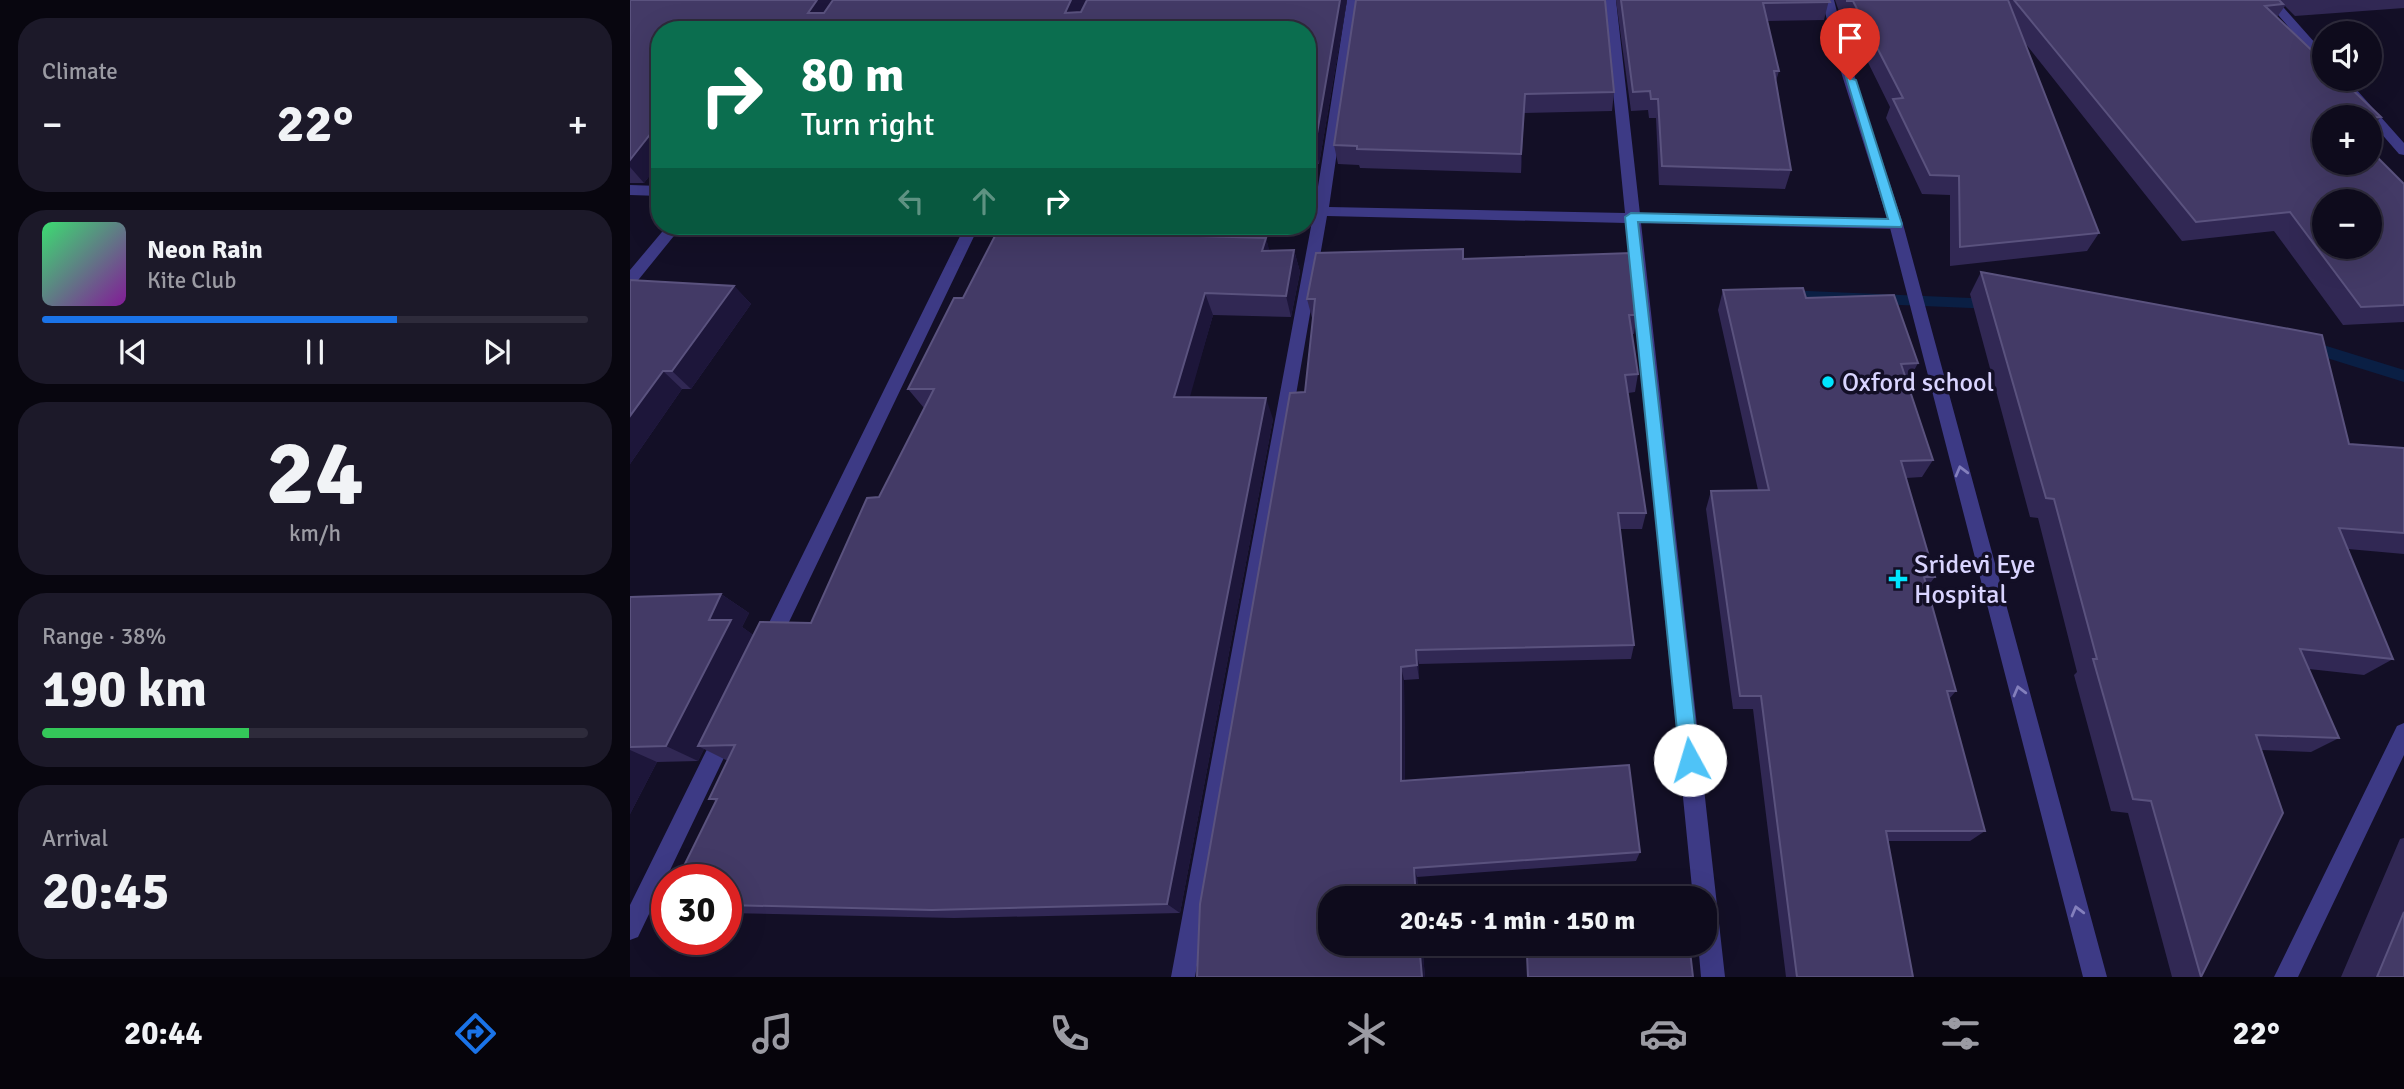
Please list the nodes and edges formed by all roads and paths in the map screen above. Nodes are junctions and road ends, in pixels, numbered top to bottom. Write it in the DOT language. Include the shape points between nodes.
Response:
graph roads {
  1 [pos="1353,0"];
  2 [pos="1610,0"];
  3 [pos="1828,0"];
  4 [pos="2271,0"];
  5 [pos="2312,46"];
  6 [pos="2351,91"];
  7 [pos="2404,151"];
  8 [pos="630,190"];
  9 [pos="651,191"];
  10 [pos="1316,200"];
  11 [pos="1316,211"];
  12 [pos="1631,217"];
  13 [pos="1896,224"];
  14 [pos="668,235"];
  15 [pos="968,235"];
  16 [pos="1310,235"];
  17 [pos="630,280"];
  18 [pos="764,653"];
  19 [pos="734,715"];
  20 [pos="2404,733"];
  21 [pos="630,929"];
  22 [pos="1184,977"];
  23 [pos="1713,977"];
  24 [pos="2095,977"];
  25 [pos="2286,977"];
  1 -- 10 [label="street"];
  2 -- 12 [label="street"];
  3 -- 13 [label="street"];
  4 -- 5 [label="street"];
  6 -- 7 [label="street"];
  8 -- 9 [label="street"];
  11 -- 12 [label="street"];
  12 -- 13 [label="street"];
  12 -- 23 [label="street"];
  24 -- 13 [label="street, one-way"];
  14 -- 17 [label="street"];
  15 -- 18 [label="street"];
  16 -- 22 [label="street"];
  19 -- 21 [label="street"];
  20 -- 25 [label="street"];
}
